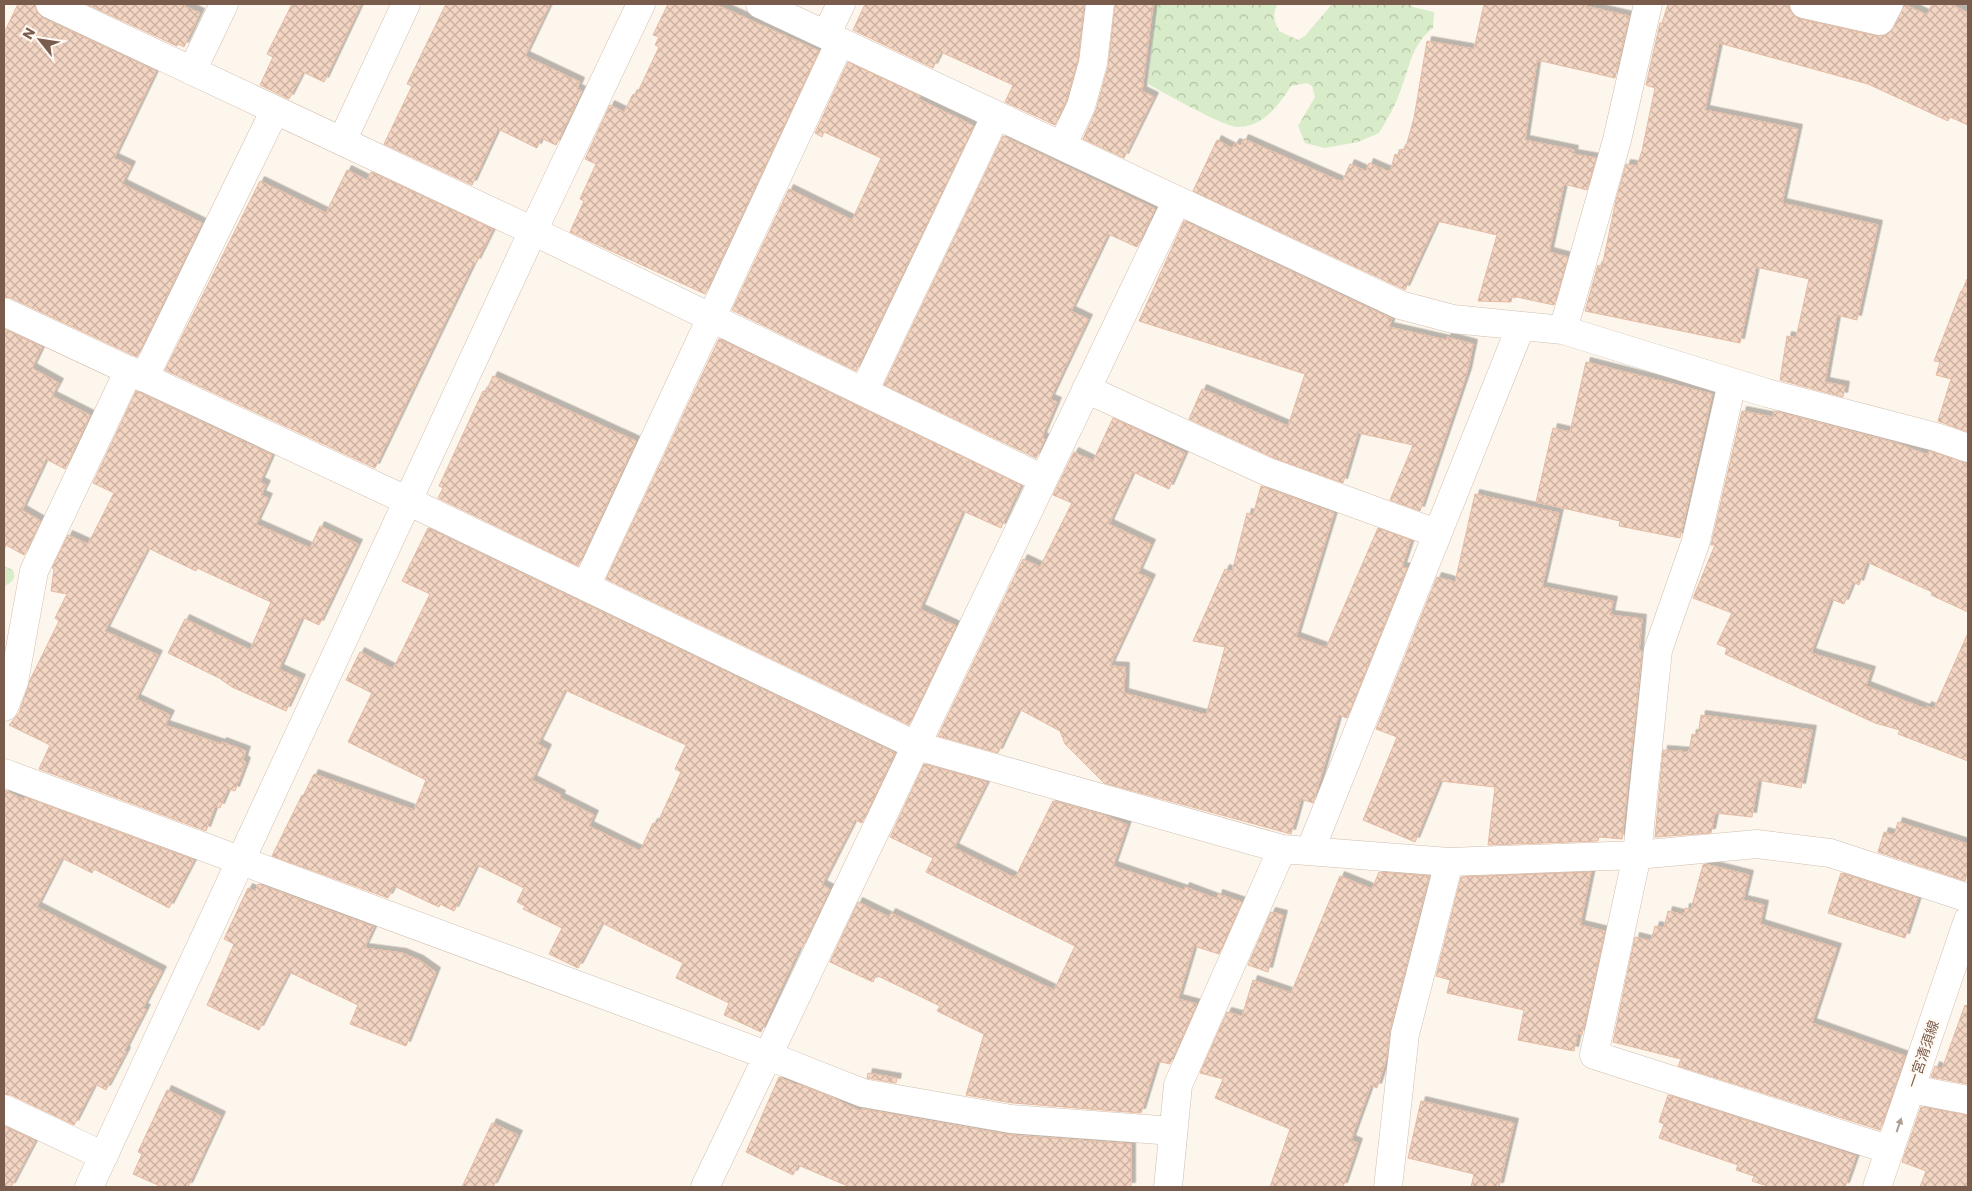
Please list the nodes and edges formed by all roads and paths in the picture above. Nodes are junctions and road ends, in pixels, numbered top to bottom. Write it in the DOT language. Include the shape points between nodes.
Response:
graph roads {
  1 [pos="50,4"];
  2 [pos="224,4"];
  3 [pos="406,4"];
  4 [pos="641,4"];
  5 [pos="760,4"];
  6 [pos="841,4"];
  7 [pos="1100,4"];
  8 [pos="1648,4"];
  9 [pos="1804,4"];
  10 [pos="1889,4"];
  11 [pos="833,38"];
  12 [pos="192,71"];
  13 [pos="275,110"];
  14 [pos="996,115"];
  15 [pos="342,141"];
  16 [pos="1062,146"];
  17 [pos="1177,200"];
  18 [pos="533,231"];
  19 [pos="4,312"];
  20 [pos="712,318"];
  21 [pos="1520,326"];
  22 [pos="1563,330"];
  23 [pos="137,374"];
  24 [pos="1732,383"];
  25 [pos="1086,390"];
  26 [pos="864,391"];
  27 [pos="1968,448"];
  28 [pos="1043,479"];
  29 [pos="408,500"];
  30 [pos="1436,533"];
  31 [pos="586,586"];
  32 [pos="4,707"];
  33 [pos="917,746"];
  34 [pos="4,773"];
  35 [pos="1282,849"];
  36 [pos="1310,851"];
  37 [pos="1637,855"];
  38 [pos="241,861"];
  39 [pos="1448,862"];
  40 [pos="1968,898"];
  41 [pos="1968,920"];
  42 [pos="1962,961"];
  43 [pos="769,1056"];
  44 [pos="1911,1089"];
  45 [pos="1968,1100"];
  46 [pos="4,1109"];
  47 [pos="1172,1131"];
  48 [pos="1890,1150"];
  49 [pos="104,1156"];
  50 [pos="89,1187"];
  51 [pos="705,1187"];
  52 [pos="1168,1187"];
  53 [pos="1388,1187"];
  54 [pos="1877,1187"];
  1 -- 12 [label="street"];
  2 -- 12 [label="street"];
  3 -- 15 [label="street"];
  4 -- 18 [label="street"];
  5 -- 11 [label="street"];
  6 -- 11 [label="street"];
  7 -- 16 [label="street" via="1092,63 1083,98"];
  8 -- 22 [label="street" via="1617,140"];
  9 -- 10 [label="street" via="1880,22"];
  11 -- 14 [label="street"];
  11 -- 20 [label="street"];
  12 -- 13 [label="street"];
  13 -- 15 [label="street"];
  13 -- 23 [label="street"];
  14 -- 16 [label="street"];
  14 -- 26 [label="street"];
  15 -- 18 [label="street"];
  16 -- 17 [label="street"];
  17 -- 21 [label="street" via="1400,305 1453,319"];
  17 -- 25 [label="street"];
  18 -- 20 [label="street"];
  18 -- 29 [label="street"];
  19 -- 23 [label="street"];
  20 -- 26 [label="street"];
  20 -- 31 [label="street"];
  21 -- 22 [label="street"];
  21 -- 30 [label="street"];
  22 -- 24 [label="street"];
  23 -- 29 [label="street"];
  23 -- 32 [label="street" via="34,571 14,682"];
  24 -- 27 [label="street"];
  24 -- 37 [label="street" via="1696,541 1658,650"];
  25 -- 28 [label="street"];
  25 -- 30 [label="street" via="1268,472"];
  26 -- 28 [label="street"];
  28 -- 33 [label="street"];
  29 -- 31 [label="street"];
  29 -- 38 [label="street"];
  30 -- 36 [label="street"];
  31 -- 33 [label="street"];
  33 -- 35 [label="street"];
  33 -- 43 [label="street"];
  34 -- 38 [label="street"];
  35 -- 36 [label="street"];
  35 -- 47 [label="street" via="1178,1085"];
  36 -- 39 [label="street"];
  37 -- 39 [label="street"];
  37 -- 40 [label="street" via="1757,844 1830,853"];
  37 -- 48 [label="street" via="1594,1055"];
  38 -- 43 [label="street"];
  38 -- 49 [label="street"];
  39 -- 53 [label="street" via="1405,1034"];
  41 -- 42 [label="street, 一宮清須線"];
  42 -- 44 [label="street, 一宮清須線"];
  43 -- 47 [label="street" via="863,1093 1010,1119"];
  43 -- 51 [label="street"];
  44 -- 45 [label="street"];
  48 -- 44 [label="street, 一宮清須線, one-way"];
  46 -- 49 [label="street"];
  47 -- 52 [label="street"];
  48 -- 54 [label="street, 一宮清須線"];
  49 -- 50 [label="street"];
}
